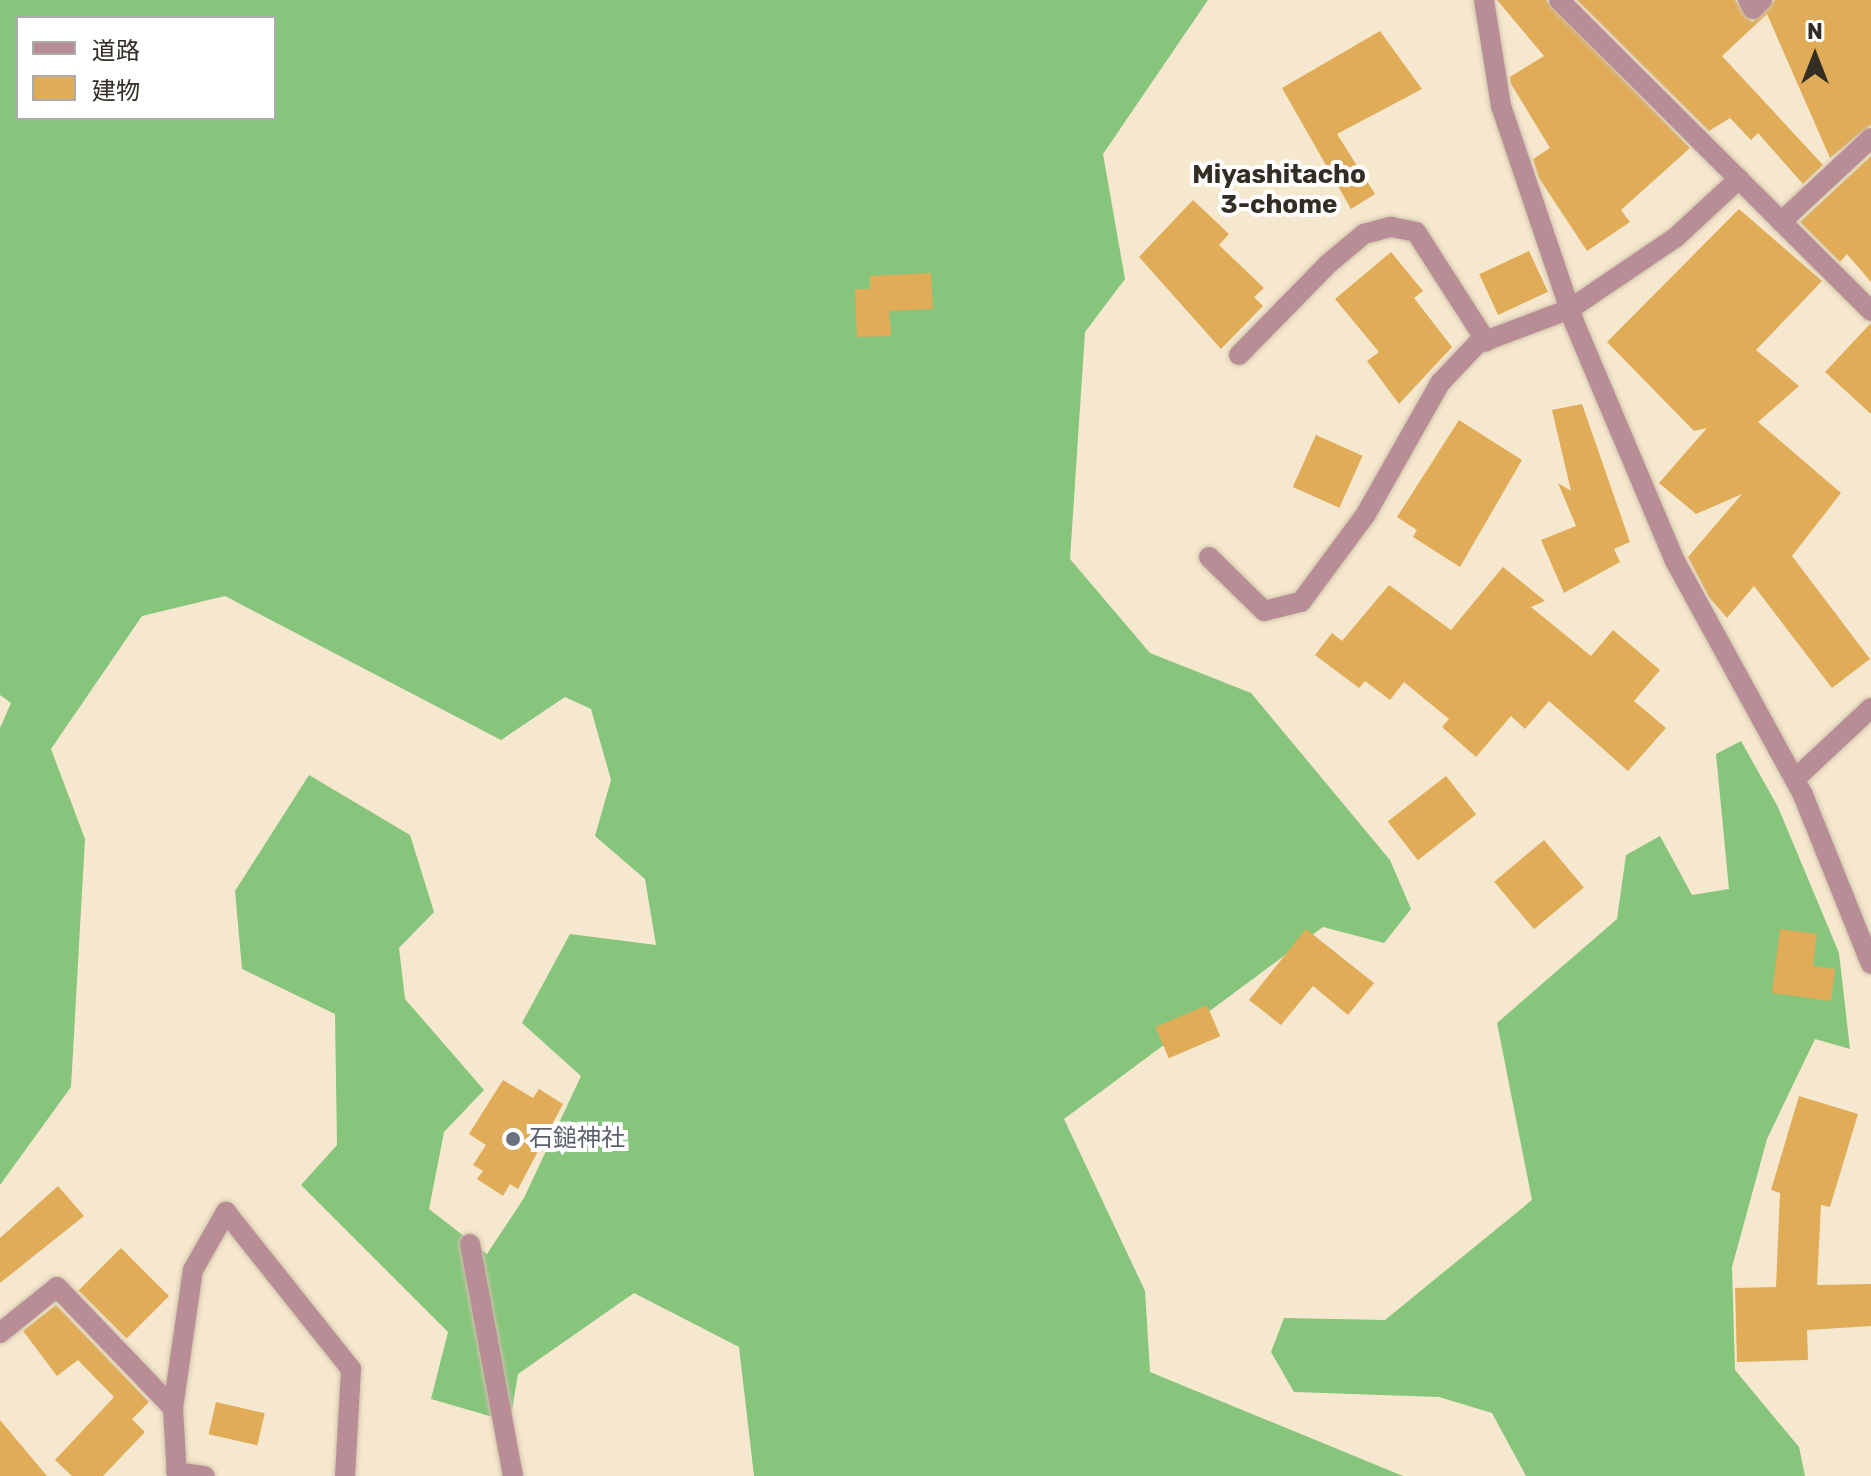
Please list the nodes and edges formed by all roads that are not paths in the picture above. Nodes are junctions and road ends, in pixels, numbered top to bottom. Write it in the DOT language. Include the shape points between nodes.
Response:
graph roads {
  1 [pos="1484,0"];
  2 [pos="1559,0"];
  3 [pos="1748,0"];
  4 [pos="1762,0"];
  5 [pos="1871,138"];
  6 [pos="1739,179"];
  7 [pos="1781,222"];
  8 [pos="1570,309"];
  9 [pos="1871,311"];
  10 [pos="1486,341"];
  11 [pos="1239,355"];
  12 [pos="1209,557"];
  13 [pos="1871,708"];
  14 [pos="1795,779"];
  15 [pos="1871,964"];
  16 [pos="470,1244"];
  17 [pos="0,1333"];
  18 [pos="173,1408"];
  19 [pos="176,1474"];
  20 [pos="205,1476"];
  21 [pos="345,1476"];
  22 [pos="513,1476"];
  1 -- 8 [label="street" via="1501,106"];
  2 -- 6 [label="street"];
  3 -- 4 [label="street" via="1753,9"];
  5 -- 7 [label="street"];
  6 -- 7 [label="street"];
  6 -- 8 [label="street" via="1675,238"];
  7 -- 9 [label="street"];
  8 -- 10 [label="street"];
  8 -- 14 [label="street" via="1675,561"];
  10 -- 11 [label="street" via="1416,232 1391,227 1364,234 1340,254"];
  10 -- 12 [label="street" via="1440,383 1366,514 1301,602 1264,611"];
  13 -- 14 [label="street"];
  14 -- 15 [label="street"];
  16 -- 22 [label="street"];
  17 -- 18 [label="street" via="57,1287"];
  18 -- 19 [label="street"];
  18 -- 21 [label="street" via="193,1270 226,1212 351,1369"];
  19 -- 20 [label="street"];
}
